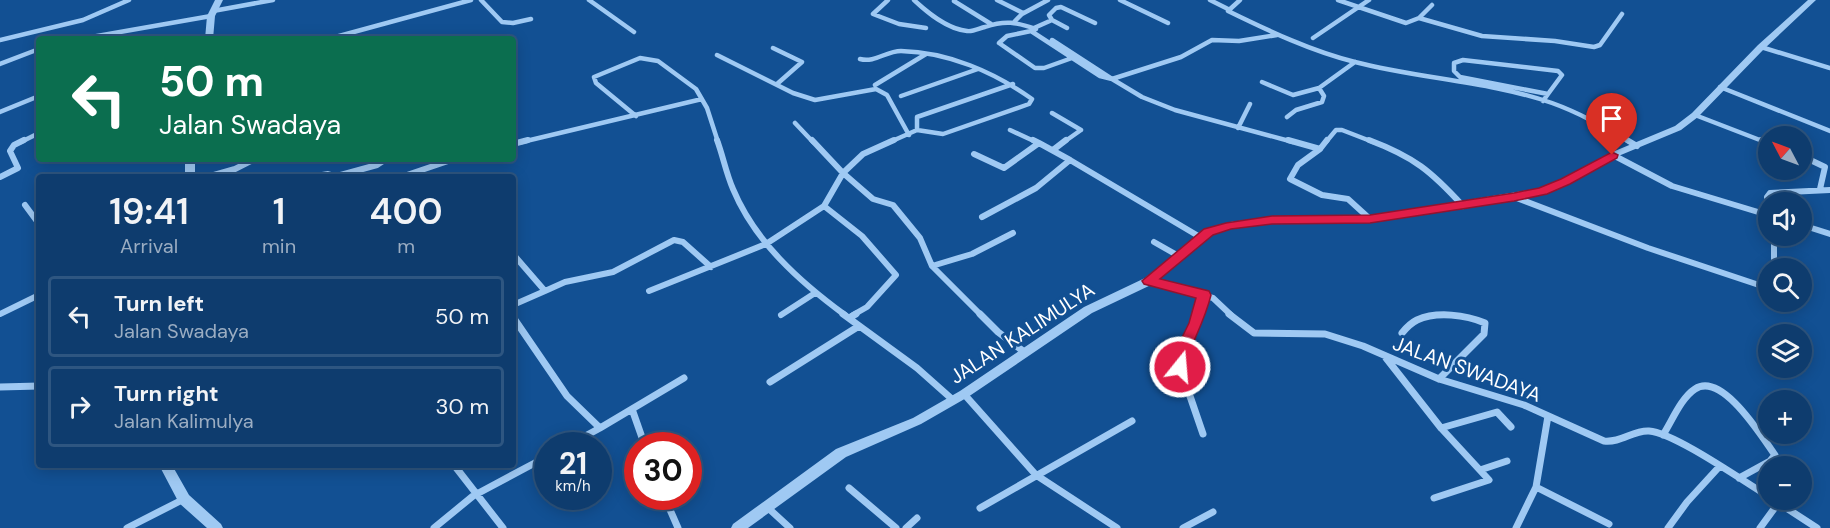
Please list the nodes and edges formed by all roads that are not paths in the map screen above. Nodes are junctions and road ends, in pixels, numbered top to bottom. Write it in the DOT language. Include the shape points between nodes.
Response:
graph roads {
  1 [pos="129,0"];
  2 [pos="219,0"];
  3 [pos="273,0"];
  4 [pos="471,0"];
  5 [pos="481,0"];
  6 [pos="589,0"];
  7 [pos="888,0"];
  8 [pos="915,0"];
  9 [pos="997,0"];
  10 [pos="1048,0"];
  11 [pos="1120,0"];
  12 [pos="1210,0"];
  13 [pos="1240,0"];
  14 [pos="1338,0"];
  15 [pos="1369,0"];
  16 [pos="1812,0"];
  17 [pos="455,2"];
  18 [pos="954,2"];
  19 [pos="1432,5"];
  20 [pos="1358,7"];
  21 [pos="1228,9"];
  22 [pos="212,13"];
  23 [pos="1023,13"];
  24 [pos="1622,14"];
  25 [pos="1419,18"];
  26 [pos="531,19"];
  27 [pos="1015,21"];
  28 [pos="1052,21"];
  29 [pos="1095,23"];
  30 [pos="1168,23"];
  31 [pos="991,24"];
  32 [pos="926,28"];
  33 [pos="1034,28"];
  34 [pos="1067,28"];
  35 [pos="634,32"];
  36 [pos="1277,35"];
  37 [pos="95,36"];
  38 [pos="209,36"];
  39 [pos="338,36"];
  40 [pos="1312,38"];
  41 [pos="0,40"];
  42 [pos="1761,47"];
  43 [pos="773,48"];
  44 [pos="36,51"];
  45 [pos="926,54"];
  46 [pos="717,55"];
  47 [pos="1072,58"];
  48 [pos="860,59"];
  49 [pos="1830,59"];
  50 [pos="1355,62"];
  51 [pos="0,64"];
  52 [pos="1828,68"];
  53 [pos="979,69"];
  54 [pos="1112,78"];
  55 [pos="1262,82"];
  56 [pos="777,84"];
  57 [pos="875,84"];
  58 [pos="1012,84"];
  59 [pos="1720,87"];
  60 [pos="1319,88"];
  61 [pos="1550,94"];
  62 [pos="901,96"];
  63 [pos="36,97"];
  64 [pos="702,99"];
  65 [pos="1544,101"];
  66 [pos="1250,104"];
  67 [pos="0,112"];
  68 [pos="1052,113"];
  69 [pos="1695,114"];
  70 [pos="636,116"];
  71 [pos="1287,117"];
  72 [pos="795,123"];
  73 [pos="1238,128"];
  74 [pos="917,130"];
  75 [pos="1010,130"];
  76 [pos="1830,131"];
  77 [pos="36,135"];
  78 [pos="909,135"];
  79 [pos="1758,139"];
  80 [pos="516,143"];
  81 [pos="1039,143"];
  82 [pos="1637,146"];
  83 [pos="1320,149"];
  84 [pos="1053,150"];
  85 [pos="974,154"];
  86 [pos="1612,155"];
  87 [pos="1070,160"];
  88 [pos="1812,161"];
  89 [pos="249,162"];
  90 [pos="382,162"];
  91 [pos="446,162"];
  92 [pos="843,172"];
  93 [pos="218,174"];
  94 [pos="347,174"];
  95 [pos="412,174"];
  96 [pos="0,177"];
  97 [pos="1820,189"];
  98 [pos="1830,190"];
  99 [pos="1782,192"];
  100 [pos="1514,197"];
  101 [pos="25,205"];
  102 [pos="824,206"];
  103 [pos="1462,206"];
  104 [pos="1758,212"];
  105 [pos="982,217"];
  106 [pos="1370,219"];
  107 [pos="36,220"];
  108 [pos="1812,228"];
  109 [pos="1013,233"];
  110 [pos="1204,234"];
  111 [pos="1830,234"];
  112 [pos="1154,242"];
  113 [pos="766,244"];
  114 [pos="1178,255"];
  115 [pos="516,257"];
  116 [pos="932,266"];
  117 [pos="711,267"];
  118 [pos="1149,281"];
  119 [pos="1758,285"];
  120 [pos="545,291"];
  121 [pos="649,291"];
  122 [pos="815,293"];
  123 [pos="1204,295"];
  124 [pos="36,297"];
  125 [pos="516,304"];
  126 [pos="0,314"];
  127 [pos="782,315"];
  128 [pos="849,318"];
  129 [pos="516,320"];
  130 [pos="859,326"];
  131 [pos="1402,333"];
  132 [pos="1023,351"];
  133 [pos="1386,358"];
  134 [pos="684,378"];
  135 [pos="1439,379"];
  136 [pos="770,382"];
  137 [pos="36,386"];
  138 [pos="0,387"];
  139 [pos="958,397"];
  140 [pos="632,409"];
  141 [pos="1548,416"];
  142 [pos="1132,421"];
  143 [pos="1511,427"];
  144 [pos="600,428"];
  145 [pos="1441,428"];
  146 [pos="593,432"];
  147 [pos="640,432"];
  148 [pos="1203,434"];
  149 [pos="1663,435"];
  150 [pos="1507,461"];
  151 [pos="534,463"];
  152 [pos="1719,467"];
  153 [pos="167,468"];
  154 [pos="456,468"];
  155 [pos="1480,470"];
  156 [pos="1035,475"];
  157 [pos="1739,478"];
  158 [pos="1536,487"];
  159 [pos="849,488"];
  160 [pos="1758,490"];
  161 [pos="474,494"];
  162 [pos="1434,498"];
  163 [pos="184,499"];
  164 [pos="766,506"];
  165 [pos="980,508"];
  166 [pos="670,510"];
  167 [pos="1771,510"];
  168 [pos="1790,510"];
  169 [pos="1212,512"];
  170 [pos="917,518"];
  171 [pos="1609,524"];
  172 [pos="127,528"];
  173 [pos="216,528"];
  174 [pos="434,528"];
  175 [pos="503,528"];
  176 [pos="678,528"];
  177 [pos="738,528"];
  178 [pos="790,528"];
  179 [pos="896,528"];
  180 [pos="906,528"];
  181 [pos="1117,528"];
  182 [pos="1184,528"];
  183 [pos="1516,528"];
  184 [pos="1668,528"];
  185 [pos="1760,528"];
  186 [pos="1817,528"];
  1 -- 41 [label="street" via="83,20"];
  2 -- 22 [label="street"];
  3 -- 22 [label="street"];
  4 -- 17 [label="street"];
  5 -- 26 [label="street" via="500,23"];
  6 -- 35 [label="street"];
  7 -- 32 [label="street" via="873,14"];
  8 -- 31 [label="street" via="929,14 952,27 969,32"];
  9 -- 23 [label="street"];
  10 -- 23 [label="street"];
  11 -- 30 [label="street"];
  12 -- 21 [label="street"];
  13 -- 21 [label="street"];
  14 -- 20 [label="street"];
  15 -- 20 [label="street"];
  16 -- 42 [label="street, JALAN KALIMULYA"];
  17 -- 39 [label="street"];
  18 -- 31 [label="street"];
  19 -- 25 [label="street"];
  20 -- 25 [label="street" via="1406,23"];
  20 -- 40 [label="street"];
  21 -- 36 [label="street"];
  22 -- 37 [label="street"];
  22 -- 38 [label="street"];
  23 -- 27 [label="street"];
  24 -- 25 [label="street" via="1600,45 1594,47 1482,36"];
  27 -- 31 [label="street"];
  27 -- 33 [label="street"];
  28 -- 29 [label="street" via="1049,15 1061,7"];
  28 -- 33 [label="street"];
  28 -- 34 [label="street"];
  33 -- 54 [label="street"];
  36 -- 50 [label="street"];
  36 -- 54 [label="street" via="1239,41 1212,40 1181,57"];
  42 -- 52 [label="street"];
  42 -- 59 [label="street, JALAN KALIMULYA"];
  43 -- 56 [label="street" via="802,62"];
  44 -- 51 [label="street"];
  45 -- 48 [label="street" via="901,51 871,60"];
  45 -- 53 [label="street"];
  45 -- 57 [label="street"];
  46 -- 56 [label="street"];
  47 -- 47 [label="street" via="1031,31 1007,36 999,43 1035,68"];
  47 -- 54 [label="street"];
  49 -- 52 [label="street"];
  50 -- 60 [label="street"];
  50 -- 65 [label="street"];
  53 -- 58 [label="street"];
  53 -- 62 [label="street"];
  54 -- 73 [label="street" via="1142,97"];
  55 -- 60 [label="street" via="1293,95"];
  56 -- 78 [label="street" via="814,100 876,89 887,95"];
  58 -- 74 [label="street" via="925,113 917,117"];
  58 -- 74 [label="street" via="1032,99 1029,104 943,135"];
  59 -- 69 [label="street, JALAN KALIMULYA"];
  59 -- 76 [label="street"];
  60 -- 71 [label="street" via="1322,102"];
  61 -- 61 [label="street" via="1460,77 1454,71 1454,63 1463,60 1552,69 1562,75"];
  61 -- 65 [label="street"];
  63 -- 67 [label="street"];
  64 -- 70 [label="street"];
  64 -- 70 [label="street" via="696,89 648,58 594,77 596,84"];
  64 -- 113 [label="street" via="733,189"];
  65 -- 82 [label="street" via="1578,112"];
  66 -- 73 [label="street"];
  68 -- 84 [label="street" via="1081,130"];
  69 -- 79 [label="street"];
  69 -- 82 [label="street, JALAN KALIMULYA" via="1678,128"];
  70 -- 80 [label="street"];
  72 -- 92 [label="street"];
  73 -- 83 [label="street"];
  74 -- 78 [label="street"];
  75 -- 81 [label="street"];
  77 -- 96 [label="street" via="14,146 10,151 18,168"];
  78 -- 92 [label="street" via="863,154"];
  81 -- 84 [label="street"];
  81 -- 85 [label="street" via="1004,168"];
  82 -- 86 [label="street, JALAN KALIMULYA"];
  83 -- 103 [label="street" via="1336,130 1342,130 1402,153 1438,178"];
  83 -- 106 [label="street" via="1298,165 1290,179 1322,195 1348,199"];
  84 -- 87 [label="street"];
  86 -- 100 [label="street, JALAN KALIMULYA" via="1566,182"];
  86 -- 104 [label="street" via="1672,186"];
  87 -- 105 [label="street" via="1036,188"];
  87 -- 110 [label="street"];
  88 -- 97 [label="street" via="1825,168"];
  89 -- 93 [label="street"];
  90 -- 94 [label="street"];
  91 -- 95 [label="street"];
  92 -- 102 [label="street"];
  92 -- 116 [label="street" via="873,199 893,205 920,238"];
  97 -- 98 [label="street"];
  97 -- 99 [label="street"];
  100 -- 103 [label="street, JALAN KALIMULYA"];
  100 -- 119 [label="street"];
  101 -- 107 [label="street"];
  102 -- 113 [label="street"];
  102 -- 128 [label="street" via="862,236 896,275 867,307"];
  103 -- 106 [label="street, JALAN KALIMULYA"];
  106 -- 110 [label="street, JALAN KALIMULYA" via="1272,220 1230,225"];
  108 -- 111 [label="street"];
  109 -- 116 [label="street" via="972,254"];
  110 -- 114 [label="street, JALAN KALIMULYA"];
  112 -- 114 [label="street"];
  113 -- 117 [label="street"];
  113 -- 122 [label="street"];
  114 -- 118 [label="street, JALAN KALIMULYA"];
  115 -- 120 [label="street"];
  116 -- 132 [label="street" via="998,332"];
  117 -- 120 [label="street" via="683,242 674,240 613,272 566,282"];
  117 -- 121 [label="street"];
  118 -- 123 [label="street, JALAN SWADAYA"];
  118 -- 132 [label="street, JALAN KALIMULYA" via="1088,310"];
  120 -- 125 [label="street"];
  122 -- 127 [label="street"];
  122 -- 128 [label="street"];
  123 -- 133 [label="street, JALAN SWADAYA" via="1213,298 1254,333 1325,334"];
  123 -- 148 [label="street" via="1180,356 1180,367"];
  124 -- 126 [label="street"];
  128 -- 130 [label="street"];
  129 -- 144 [label="street" via="567,396"];
  130 -- 136 [label="street"];
  130 -- 139 [label="street"];
  131 -- 135 [label="street" via="1415,321 1436,316 1477,318 1485,323 1484,334"];
  132 -- 139 [label="street, JALAN KALIMULYA"];
  133 -- 135 [label="street, JALAN SWADAYA"];
  133 -- 145 [label="street"];
  134 -- 140 [label="street"];
  135 -- 141 [label="street, JALAN SWADAYA"];
  137 -- 138 [label="street"];
  139 -- 156 [label="street"];
  139 -- 164 [label="street, JALAN KALIMULYA" via="916,421 841,453"];
  140 -- 144 [label="street"];
  140 -- 147 [label="street"];
  141 -- 149 [label="street, JALAN SWADAYA" via="1611,443 1648,430"];
  141 -- 158 [label="street"];
  142 -- 156 [label="street"];
  143 -- 145 [label="street" via="1497,412"];
  144 -- 146 [label="street"];
  145 -- 155 [label="street"];
  149 -- 152 [label="street, JALAN SWADAYA"];
  149 -- 157 [label="street" via="1696,388 1706,386 1726,393 1775,455"];
  150 -- 155 [label="street"];
  151 -- 161 [label="street"];
  152 -- 157 [label="street, JALAN SWADAYA"];
  152 -- 184 [label="street"];
  153 -- 163 [label="street"];
  154 -- 161 [label="street"];
  155 -- 162 [label="street" via="1489,480"];
  156 -- 165 [label="street"];
  156 -- 181 [label="street"];
  157 -- 160 [label="street, JALAN SWADAYA"];
  158 -- 171 [label="street"];
  158 -- 183 [label="street"];
  159 -- 179 [label="street"];
  161 -- 174 [label="street"];
  161 -- 175 [label="street"];
  163 -- 172 [label="street"];
  163 -- 173 [label="street"];
  164 -- 177 [label="street, JALAN KALIMULYA"];
  164 -- 178 [label="street"];
  166 -- 176 [label="street"];
  167 -- 185 [label="street"];
  168 -- 186 [label="street"];
  169 -- 182 [label="street"];
  170 -- 180 [label="street"];
}
